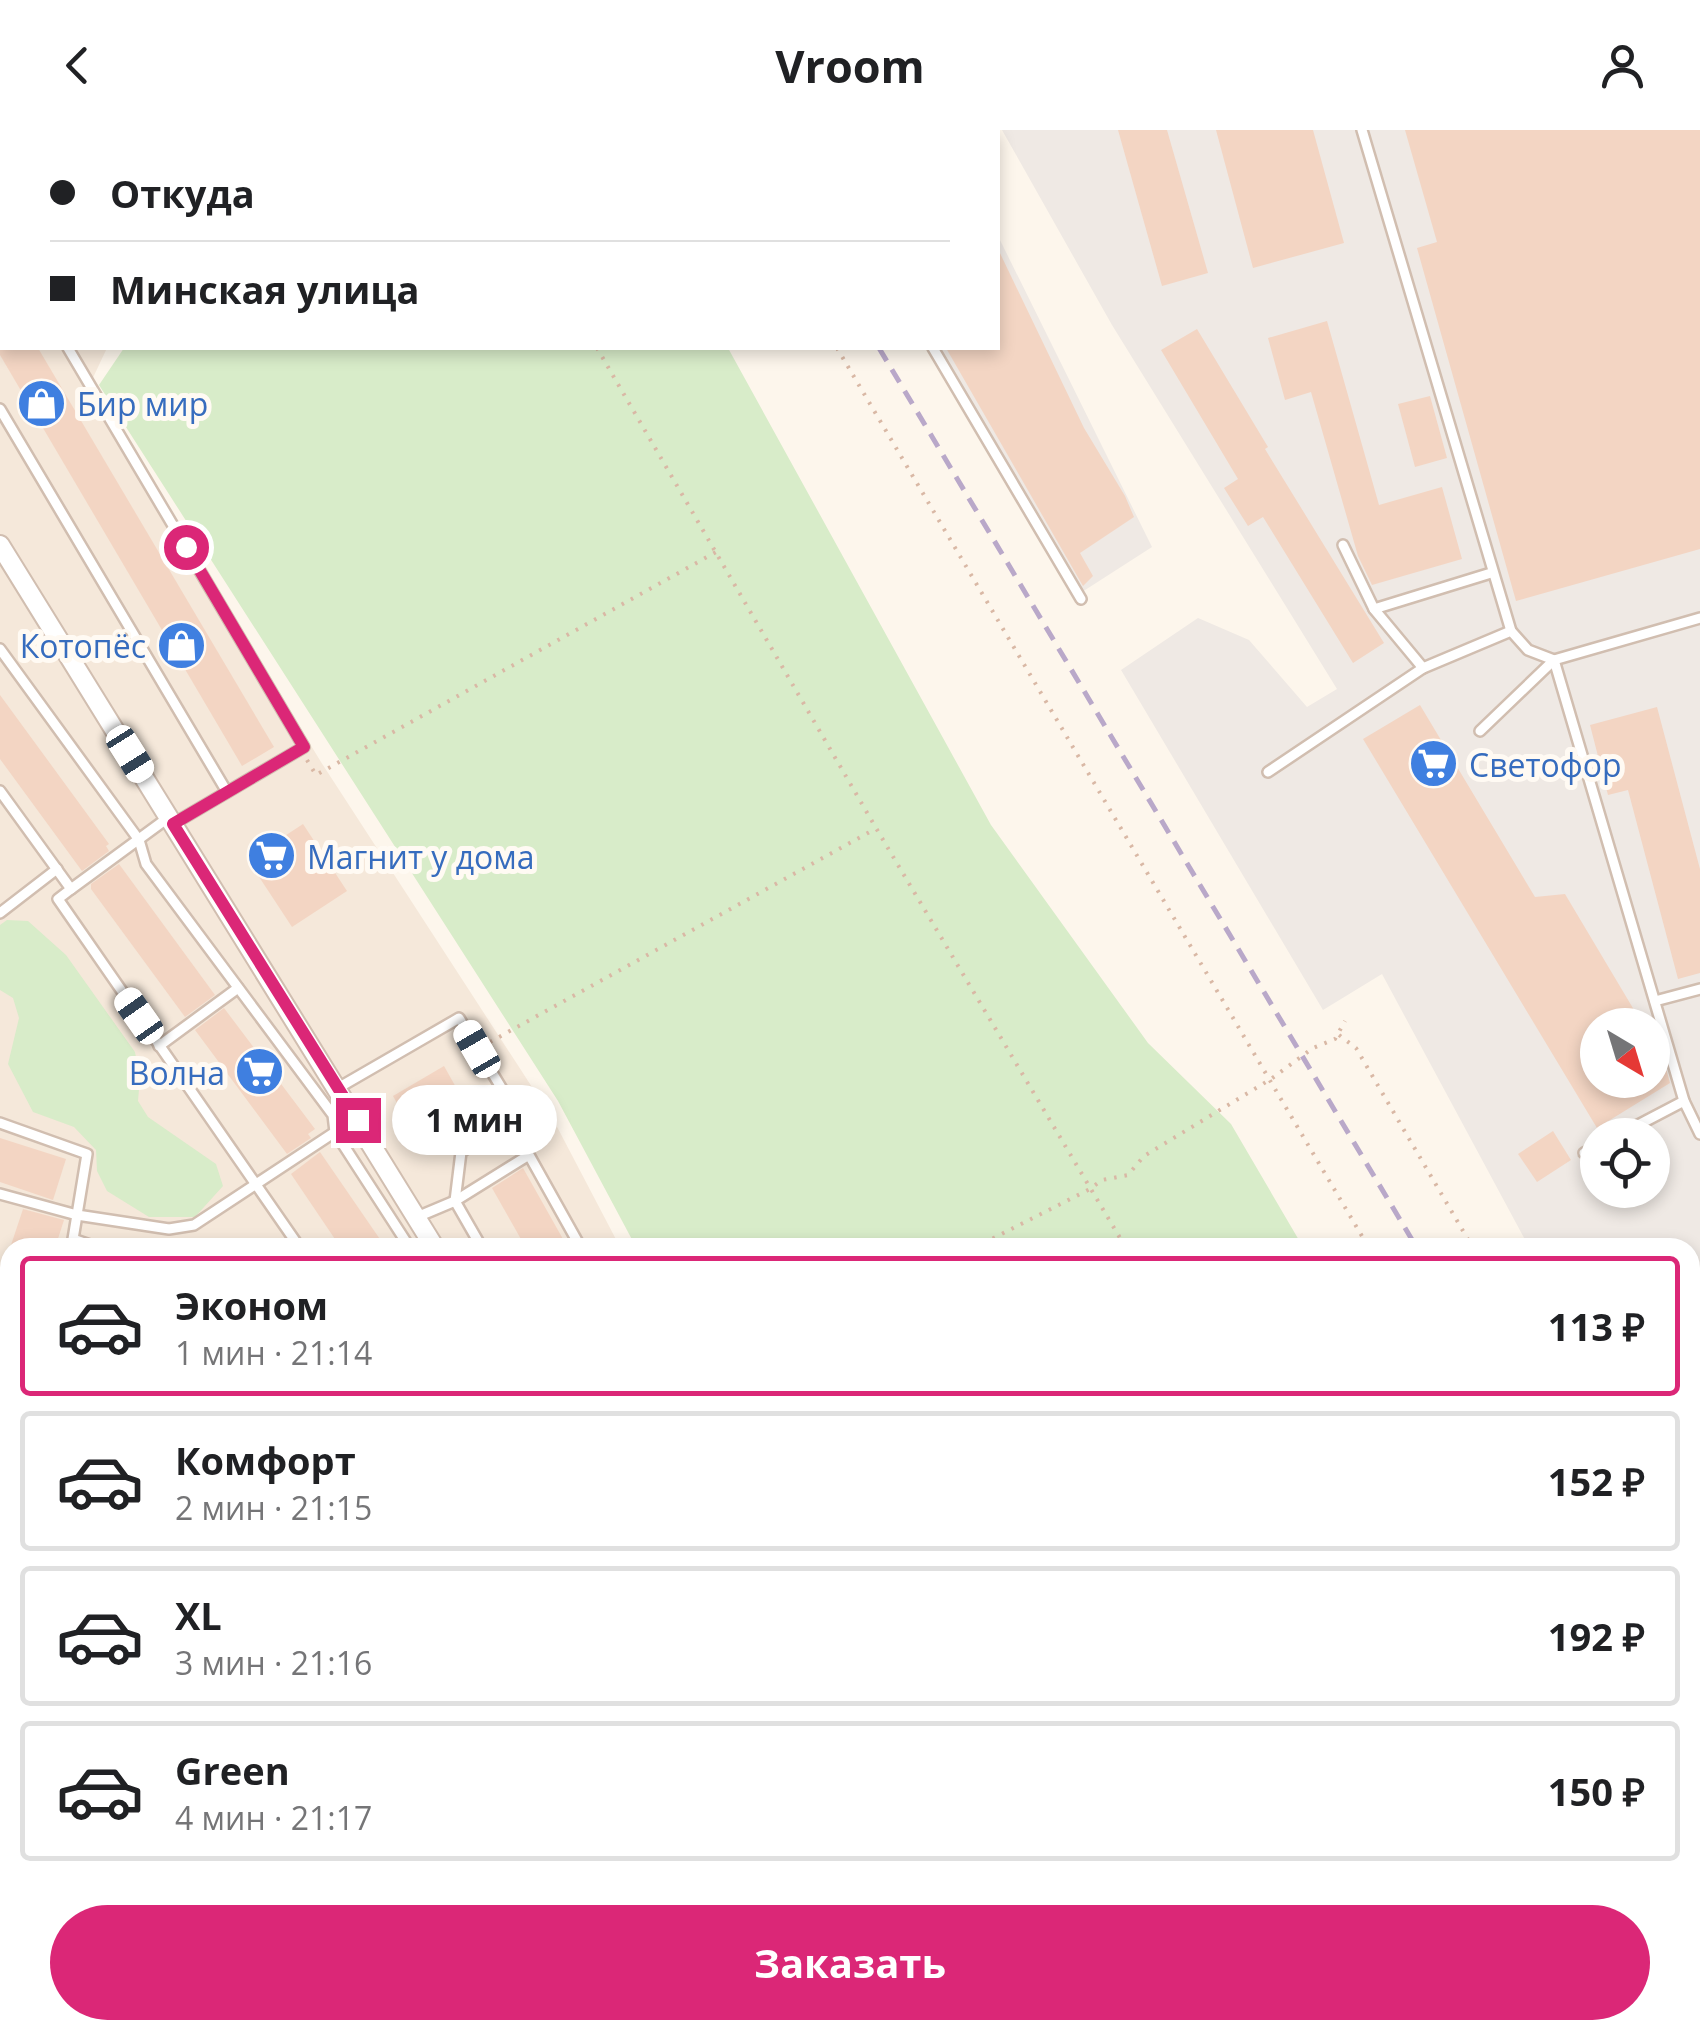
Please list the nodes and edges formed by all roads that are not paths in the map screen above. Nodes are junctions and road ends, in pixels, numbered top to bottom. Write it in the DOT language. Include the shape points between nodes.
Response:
graph roads {
  1 [pos="1362,130"];
  2 [pos="69,350"];
  3 [pos="934,350"];
  4 [pos="0,409"];
  5 [pos="1343,544"];
  6 [pos="0,545"];
  7 [pos="1492,574"];
  8 [pos="1081,599"];
  9 [pos="1374,609"];
  10 [pos="1700,618"];
  11 [pos="1511,632"];
  12 [pos="0,649"];
  13 [pos="1554,660"];
  14 [pos="1423,668"];
  15 [pos="1480,730"];
  16 [pos="1268,772"];
  17 [pos="0,791"];
  18 [pos="227,792"];
  19 [pos="171,820"];
  20 [pos="138,840"];
  21 [pos="57,869"];
  22 [pos="71,889"];
  23 [pos="0,914"];
  24 [pos="238,988"];
  25 [pos="1700,988"];
  26 [pos="1655,1001"];
  27 [pos="159,1046"];
  28 [pos="338,1088"];
  29 [pos="1684,1101"];
  30 [pos="1652,1118"];
  31 [pos="0,1122"];
  32 [pos="334,1132"];
  33 [pos="1700,1134"];
  34 [pos="255,1184"];
  35 [pos="0,1194"];
  36 [pos="455,1201"];
  37 [pos="77,1215"];
  38 [pos="417,1217"];
  39 [pos="73,1238"];
  40 [pos="293,1238"];
  41 [pos="403,1238"];
  42 [pos="429,1238"];
  43 [pos="476,1238"];
  44 [pos="576,1238"];
  1 -- 7 [label="lane"];
  2 -- 18 [label="lane" via="304,747"];
  3 -- 8 [label="lane"];
  4 -- 18 [label="lane"];
  5 -- 9 [label="lane"];
  6 -- 19 [label="street"];
  7 -- 9 [label="lane"];
  7 -- 11 [label="lane"];
  9 -- 14 [label="lane"];
  10 -- 13 [label="lane"];
  11 -- 13 [label="lane" via="1528,650"];
  11 -- 14 [label="lane"];
  12 -- 20 [label="lane"];
  13 -- 15 [label="lane"];
  13 -- 26 [label="lane"];
  14 -- 16 [label="lane"];
  17 -- 21 [label="lane"];
  18 -- 19 [label="lane"];
  19 -- 20 [label="lane"];
  19 -- 28 [label="street"];
  20 -- 22 [label="lane"];
  20 -- 24 [label="lane" via="146,864"];
  21 -- 22 [label="lane"];
  21 -- 23 [label="lane"];
  22 -- 27 [label="lane" via="58,900"];
  24 -- 27 [label="lane"];
  24 -- 32 [label="lane" via="332,1115"];
  25 -- 26 [label="lane"];
  26 -- 29 [label="lane"];
  27 -- 34 [label="lane"];
  28 -- 36 [label="lane" via="459,1018 518,1117 461,1152"];
  28 -- 38 [label="street"];
  29 -- 30 [label="lane"];
  29 -- 33 [label="lane"];
  31 -- 37 [label="lane" via="87,1154"];
  32 -- 34 [label="lane"];
  32 -- 41 [label="lane"];
  34 -- 37 [label="lane" via="194,1225 169,1229"];
  34 -- 40 [label="lane"];
  35 -- 37 [label="lane"];
  36 -- 38 [label="lane"];
  36 -- 43 [label="lane"];
  36 -- 44 [label="lane" via="529,1155"];
  37 -- 39 [label="lane"];
  38 -- 42 [label="street"];
}
